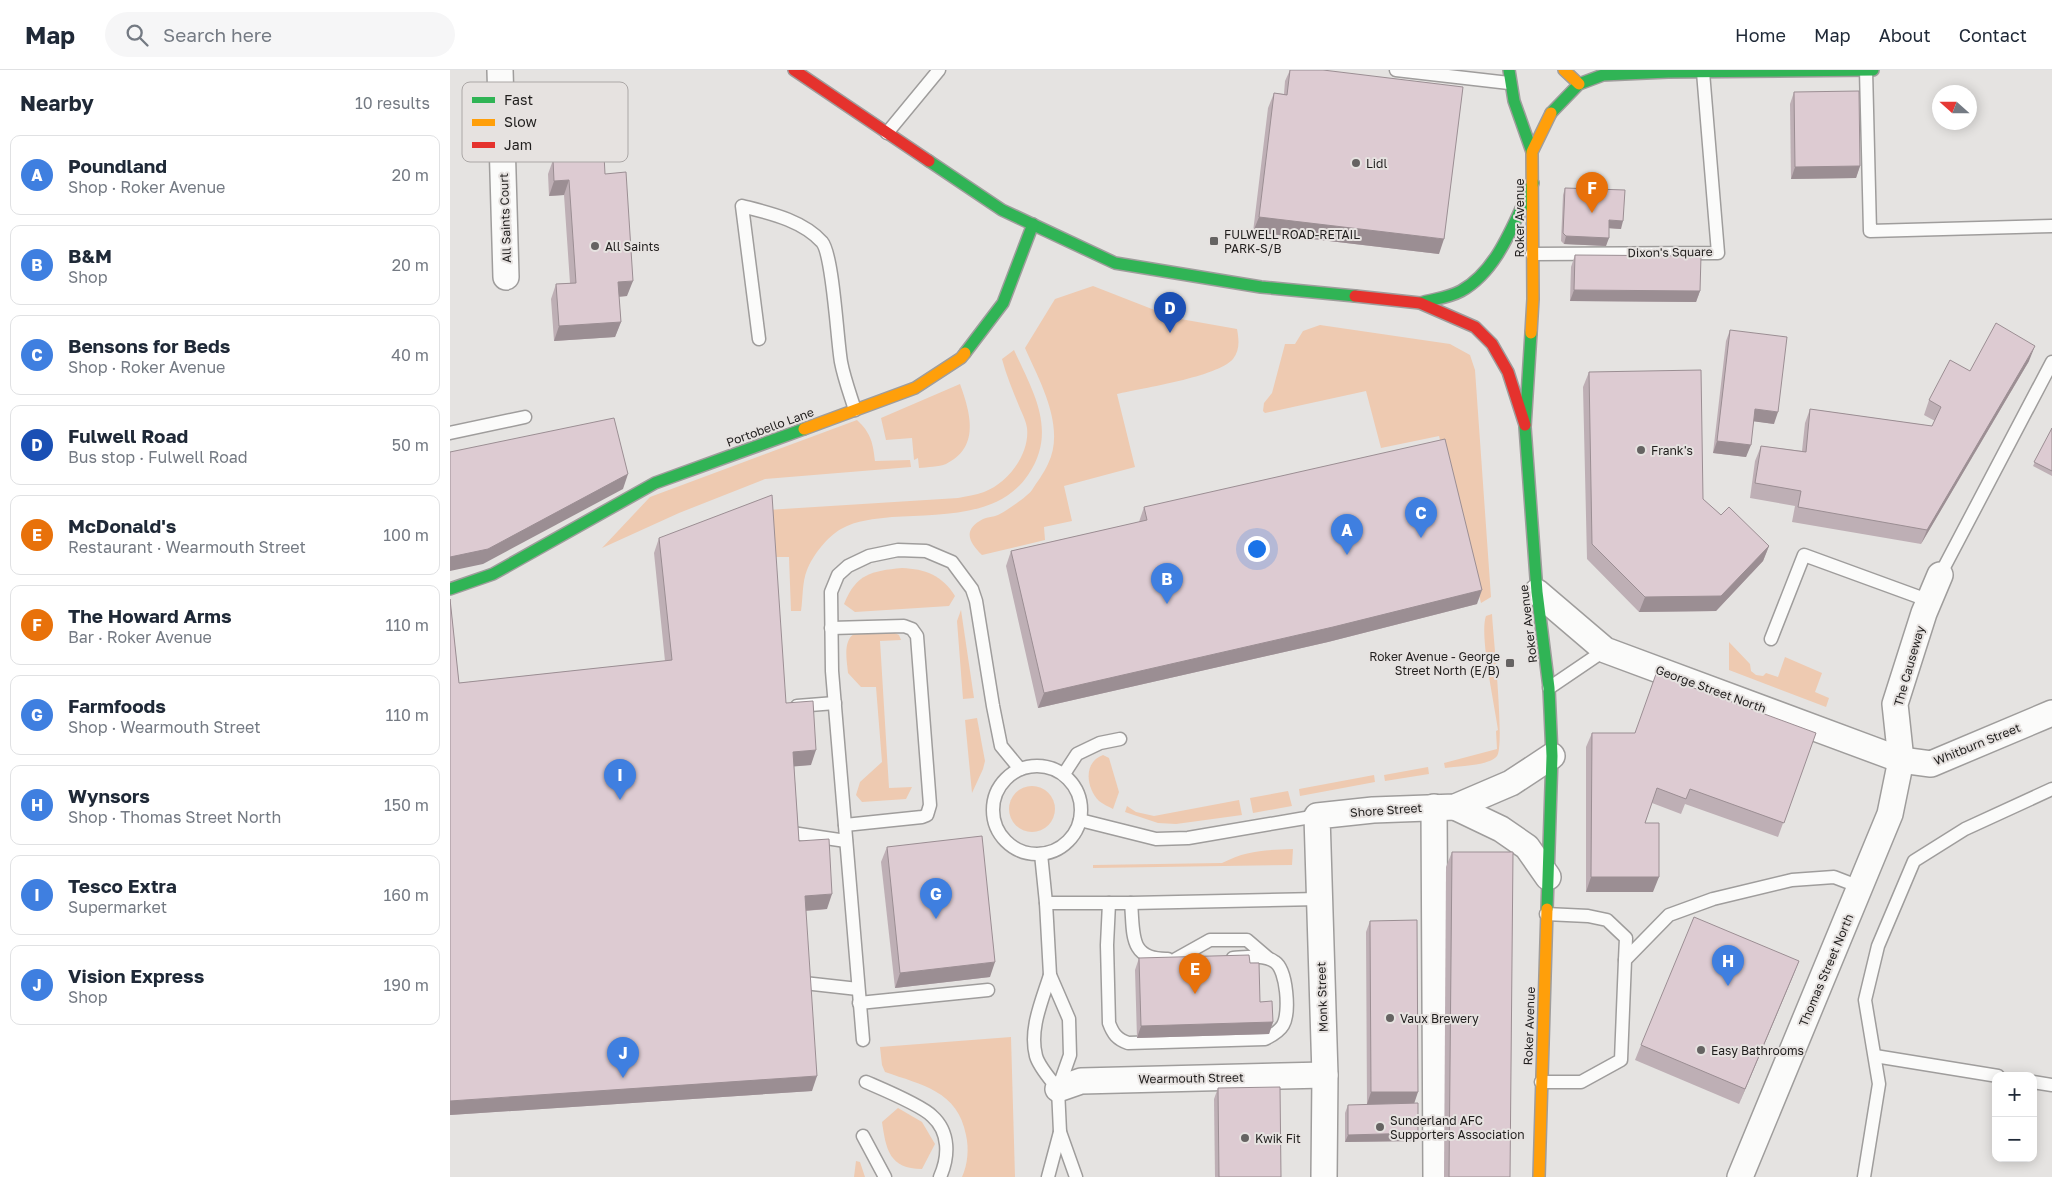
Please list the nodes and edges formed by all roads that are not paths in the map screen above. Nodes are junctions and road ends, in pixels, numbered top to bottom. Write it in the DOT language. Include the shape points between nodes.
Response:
graph roads {
  1 [pos="794,70"];
  2 [pos="939,70"];
  3 [pos="1396,70"];
  4 [pos="1564,70"];
  5 [pos="1866,70"];
  6 [pos="1873,70"];
  7 [pos="1668,71"];
  8 [pos="1703,72"];
  9 [pos="1509,76"];
  10 [pos="1579,84"];
  11 [pos="887,133"];
  12 [pos="1532,152"];
  13 [pos="503,162"];
  14 [pos="1532,183"];
  15 [pos="1033,224"];
  16 [pos="2052,226"];
  17 [pos="1532,254"];
  18 [pos="506,276"];
  19 [pos="1420,303"];
  20 [pos="759,339"];
  21 [pos="2052,362"];
  22 [pos="855,410"];
  23 [pos="525,417"];
  24 [pos="1525,427"];
  25 [pos="450,433"];
  26 [pos="1940,575"];
  27 [pos="450,589"];
  28 [pos="1537,592"];
  29 [pos="1930,601"];
  30 [pos="832,628"];
  31 [pos="1772,639"];
  32 [pos="1606,650"];
  33 [pos="1549,688"];
  34 [pos="834,703"];
  35 [pos="780,707"];
  36 [pos="2052,713"];
  37 [pos="1120,738"];
  38 [pos="1552,756"];
  39 [pos="1901,760"];
  40 [pos="1020,769"];
  41 [pos="1064,774"];
  42 [pos="2052,789"];
  43 [pos="1444,807"];
  44 [pos="1317,816"];
  45 [pos="1080,820"];
  46 [pos="845,825"];
  47 [pos="792,833"];
  48 [pos="846,842"];
  49 [pos="1041,854"];
  50 [pos="1548,877"];
  51 [pos="1860,887"];
  52 [pos="1319,898"];
  53 [pos="1046,903"];
  54 [pos="1109,903"];
  55 [pos="1132,903"];
  56 [pos="1546,914"];
  57 [pos="1202,958"];
  58 [pos="1220,958"];
  59 [pos="1268,958"];
  60 [pos="1176,959"];
  61 [pos="1625,960"];
  62 [pos="1050,975"];
  63 [pos="804,983"];
  64 [pos="858,989"];
  65 [pos="988,990"];
  66 [pos="859,1003"];
  67 [pos="863,1040"];
  68 [pos="1874,1056"];
  69 [pos="1325,1075"];
  70 [pos="1992,1075"];
  71 [pos="866,1082"];
  72 [pos="1541,1082"];
  73 [pos="2037,1083"];
  74 [pos="2052,1085"];
  75 [pos="1058,1090"];
  76 [pos="1060,1132"];
  77 [pos="862,1136"];
  78 [pos="885,1177"];
  79 [pos="940,1177"];
  80 [pos="1048,1177"];
  81 [pos="1076,1177"];
  82 [pos="1324,1177"];
  83 [pos="1436,1177"];
  84 [pos="1539,1177"];
  85 [pos="1740,1177"];
  86 [pos="1864,1177"];
  1 -- 11 [label="street"];
  2 -- 11 [label="lane"];
  3 -- 9 [label="lane"];
  4 -- 10 [label="street"];
  5 -- 6 [label="street"];
  5 -- 8 [label="street"];
  5 -- 16 [label="lane" via="1870,231"];
  7 -- 8 [label="street"];
  7 -- 10 [label="street" via="1603,75"];
  8 -- 17 [label="lane, Dixon's Square" via="1718,252"];
  9 -- 12 [label="street" via="1516,110"];
  10 -- 12 [label="street, Roker Avenue" via="1548,117"];
  11 -- 15 [label="street" via="1002,210"];
  12 -- 14 [label="street, Roker Avenue"];
  13 -- 18 [label="street, All Saints Court"];
  14 -- 17 [label="street, Roker Avenue"];
  14 -- 19 [label="street" via="1484,273 1463,290"];
  15 -- 19 [label="street" via="1115,263 1261,287"];
  15 -- 22 [label="street, Portobello Lane" via="1003,303 961,358 915,388"];
  17 -- 24 [label="street, Roker Avenue" via="1533,299"];
  19 -- 24 [label="street" via="1475,327 1492,344 1508,372"];
  20 -- 22 [label="lane" via="742,206 776,215 803,227 823,243 831,267 841,364"];
  21 -- 26 [label="lane"];
  22 -- 27 [label="street, Portobello Lane" via="655,483 493,574"];
  23 -- 25 [label="lane"];
  24 -- 28 [label="street, Roker Avenue"];
  26 -- 29 [label="street, The Causeway"];
  28 -- 32 [label="street, George Street North"];
  28 -- 33 [label="street, Roker Avenue"];
  29 -- 31 [label="lane" via="1804,555"];
  29 -- 39 [label="street, The Causeway" via="1895,704"];
  30 -- 34 [label="lane"];
  30 -- 40 [label="lane" via="831,592 838,575 848,566 869,556 898,550 926,551 952,562 976,600 1001,746"];
  30 -- 46 [label="lane" via="904,626 917,636 930,805 922,817"];
  32 -- 33 [label="lane"];
  32 -- 39 [label="street, George Street North"];
  33 -- 38 [label="street, Roker Avenue"];
  34 -- 35 [label="lane"];
  34 -- 46 [label="lane"];
  36 -- 39 [label="street, Whitburn Street" via="1931,764"];
  37 -- 41 [label="lane" via="1078,754"];
  38 -- 43 [label="street" via="1512,783"];
  38 -- 50 [label="street, Roker Avenue"];
  39 -- 51 [label="street, Thomas Street North" via="1890,814"];
  40 -- 41 [label="lane" via="1051,767"];
  40 -- 49 [label="lane" via="999,787 993,816 1006,842 1018,850"];
  41 -- 45 [label="lane" via="1080,797"];
  42 -- 68 [label="lane" via="1965,829 1914,861 1878,946 1865,1000"];
  43 -- 44 [label="street, Shore Street"];
  43 -- 50 [label="street" via="1501,829 1527,847"];
  43 -- 83 [label="street"];
  44 -- 45 [label="lane" via="1188,838 1156,839"];
  44 -- 52 [label="street, Monk Street"];
  45 -- 49 [label="lane" via="1072,838 1061,848"];
  46 -- 48 [label="lane"];
  47 -- 48 [label="lane"];
  48 -- 64 [label="lane"];
  49 -- 53 [label="lane"];
  50 -- 56 [label="street, Roker Avenue"];
  51 -- 61 [label="lane" via="1834,877 1792,880 1713,899 1669,915"];
  51 -- 85 [label="street, Thomas Street North"];
  52 -- 55 [label="lane"];
  52 -- 69 [label="street, Monk Street"];
  53 -- 54 [label="lane"];
  53 -- 62 [label="lane"];
  54 -- 55 [label="lane"];
  54 -- 59 [label="lane" via="1109,1023 1112,1033 1128,1043 1265,1040 1274,1035 1283,1026 1287,1014 1283,974 1278,964"];
  55 -- 60 [label="lane" via="1136,946 1140,952 1151,958"];
  56 -- 61 [label="lane" via="1607,920 1626,938"];
  56 -- 72 [label="street, Roker Avenue"];
  57 -- 60 [label="lane"];
  58 -- 59 [label="lane"];
  59 -- 60 [label="lane" via="1248,940 1210,940"];
  61 -- 72 [label="lane" via="1621,1060 1581,1082"];
  62 -- 75 [label="lane" via="1068,1019 1070,1055"];
  62 -- 75 [label="lane" via="1035,1025 1036,1057"];
  63 -- 64 [label="lane"];
  64 -- 66 [label="lane"];
  65 -- 66 [label="lane"];
  66 -- 67 [label="lane"];
  68 -- 70 [label="lane"];
  68 -- 86 [label="lane" via="1879,1084"];
  69 -- 75 [label="street, Wearmouth Street" via="1081,1081"];
  69 -- 82 [label="street, Monk Street"];
  71 -- 79 [label="lane" via="932,1116 945,1135 947,1150"];
  72 -- 84 [label="street, Roker Avenue"];
  73 -- 74 [label="lane"];
  75 -- 76 [label="lane"];
  76 -- 80 [label="lane"];
  76 -- 81 [label="lane"];
  77 -- 78 [label="lane"];
}
